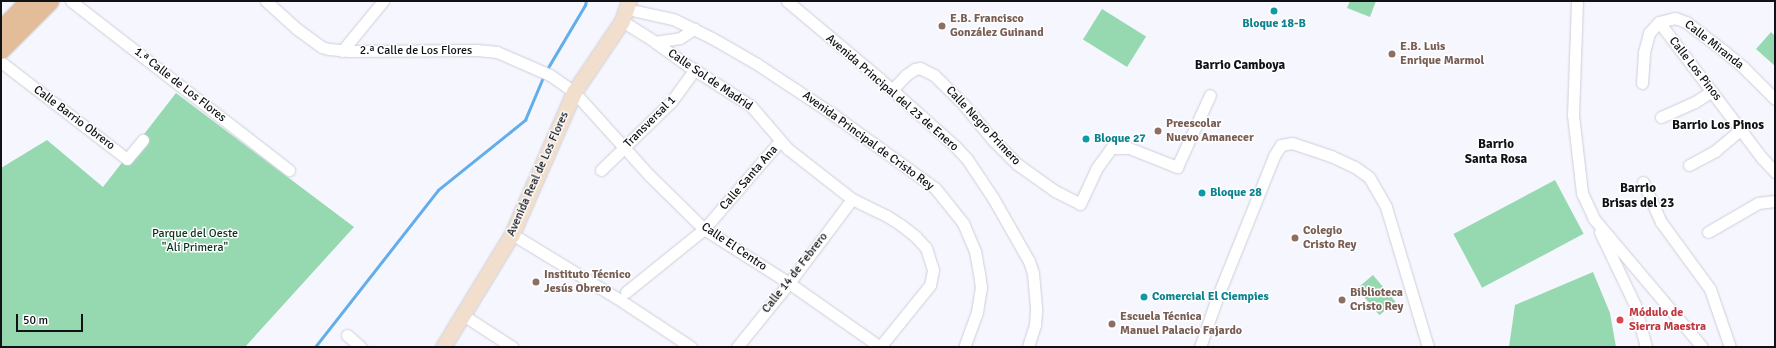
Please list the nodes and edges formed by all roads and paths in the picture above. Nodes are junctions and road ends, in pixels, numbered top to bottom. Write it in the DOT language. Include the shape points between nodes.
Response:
graph roads {
  1 [pos="28,1"];
  2 [pos="50,1"];
  3 [pos="71,1"];
  4 [pos="266,1"];
  5 [pos="384,1"];
  6 [pos="787,1"];
  7 [pos="1577,1"];
  8 [pos="626,10"];
  9 [pos="1659,22"];
  10 [pos="1,29"];
  11 [pos="694,29"];
  12 [pos="655,42"];
  13 [pos="1,50"];
  14 [pos="342,51"];
  15 [pos="1,62"];
  16 [pos="694,70"];
  17 [pos="1642,82"];
  18 [pos="892,90"];
  19 [pos="1712,91"];
  20 [pos="574,92"];
  21 [pos="1210,95"];
  22 [pos="1775,99"];
  23 [pos="1661,117"];
  24 [pos="1741,129"];
  25 [pos="143,140"];
  26 [pos="780,141"];
  27 [pos="625,147"];
  28 [pos="1689,165"];
  29 [pos="289,170"];
  30 [pos="601,170"];
  31 [pos="1775,172"];
  32 [pos="1643,182"];
  33 [pos="852,199"];
  34 [pos="1775,201"];
  35 [pos="1594,219"];
  36 [pos="704,229"];
  37 [pos="1708,232"];
  38 [pos="512,234"];
  39 [pos="789,283"];
  40 [pos="626,292"];
  41 [pos="463,315"];
  42 [pos="971,331"];
  43 [pos="347,335"];
  44 [pos="362,347"];
  45 [pos="443,347"];
  46 [pos="512,347"];
  47 [pos="691,347"];
  48 [pos="737,347"];
  49 [pos="880,347"];
  50 [pos="964,347"];
  51 [pos="971,347"];
  52 [pos="1028,347"];
  53 [pos="1200,347"];
  54 [pos="1428,347"];
  55 [pos="1646,347"];
  56 [pos="1702,347"];
  57 [pos="1730,347"];
  1 -- 10 [label="main road"];
  2 -- 13 [label="main road"];
  3 -- 29 [label="street, 1.ª Calle de Los Flores"];
  4 -- 14 [label="street, 2.ª Calle de Los Flores" via="297,29 322,46"];
  5 -- 14 [label="street"];
  6 -- 18 [label="street, Avenida Principal del 23 de Enero"];
  7 -- 35 [label="street" via="1573,116 1582,193"];
  8 -- 11 [label="street, Avenida Principal de Cristo Rey" via="667,18"];
  8 -- 12 [label="street"];
  8 -- 20 [label="street, Avenida Real de Los Flores" via="602,53"];
  9 -- 17 [label="street" via="1646,41"];
  9 -- 19 [label="street, Calle Los Pinos"];
  9 -- 22 [label="street, Calle Miranda" via="1675,18 1686,22 1743,67"];
  11 -- 12 [label="street" via="680,38"];
  11 -- 42 [label="street, Avenida Principal de Cristo Rey" via="757,64 935,188 961,219 977,260 981,287"];
  12 -- 16 [label="street, Calle Sol de Madrid"];
  14 -- 20 [label="street, 2.ª Calle de Los Flores" via="497,52 550,75"];
  15 -- 25 [label="street, Calle Barrio Obrero" via="127,159"];
  16 -- 26 [label="street, Calle Sol de Madrid" via="751,106"];
  16 -- 27 [label="street, Transversal 1" via="671,102"];
  18 -- 21 [label="street, Calle Negro Primero" via="915,69 926,70 964,105 992,140 1017,164 1055,191 1080,204 1096,169 1111,148 1128,148 1177,167"];
  18 -- 52 [label="street, Avenida Principal del 23 de Enero" via="955,146 967,160 1019,242 1033,273 1035,293 1034,325"];
  19 -- 23 [label="street" via="1695,102"];
  19 -- 24 [label="street, Calle Los Pinos"];
  20 -- 27 [label="street, Calle El Centro"];
  20 -- 38 [label="street, Avenida Real de Los Flores"];
  24 -- 28 [label="street" via="1715,151"];
  24 -- 31 [label="street, Calle Los Pinos"];
  26 -- 33 [label="street, Calle Sol de Madrid"];
  26 -- 36 [label="street, Calle Santa Ana"];
  27 -- 30 [label="street, Transversal 1"];
  27 -- 36 [label="street, Calle El Centro" via="649,175"];
  32 -- 57 [label="street" via="1661,222 1710,289"];
  33 -- 39 [label="street, Calle 14 de Febrero"];
  33 -- 49 [label="street, Calle Sol de Madrid" via="887,216 915,236 928,252 932,264 933,277 930,285"];
  34 -- 37 [label="street" via="1758,204"];
  35 -- 55 [label="street" via="1635,305"];
  35 -- 56 [label="street"];
  36 -- 39 [label="street, Calle El Centro"];
  36 -- 40 [label="street, Calle Santa Ana"];
  38 -- 41 [label="street, Avenida Real de Los Flores"];
  38 -- 47 [label="street"];
  39 -- 48 [label="street, Calle 14 de Febrero"];
  39 -- 49 [label="street, Calle El Centro"];
  41 -- 45 [label="street, Avenida Real de Los Flores"];
  41 -- 46 [label="street"];
  42 -- 50 [label="street, Avenida Principal de Cristo Rey"];
  42 -- 51 [label="street"];
  43 -- 44 [label="street"];
  53 -- 54 [label="street" via="1216,298 1274,156 1281,145 1292,143 1331,156 1369,177 1386,207"];
}
